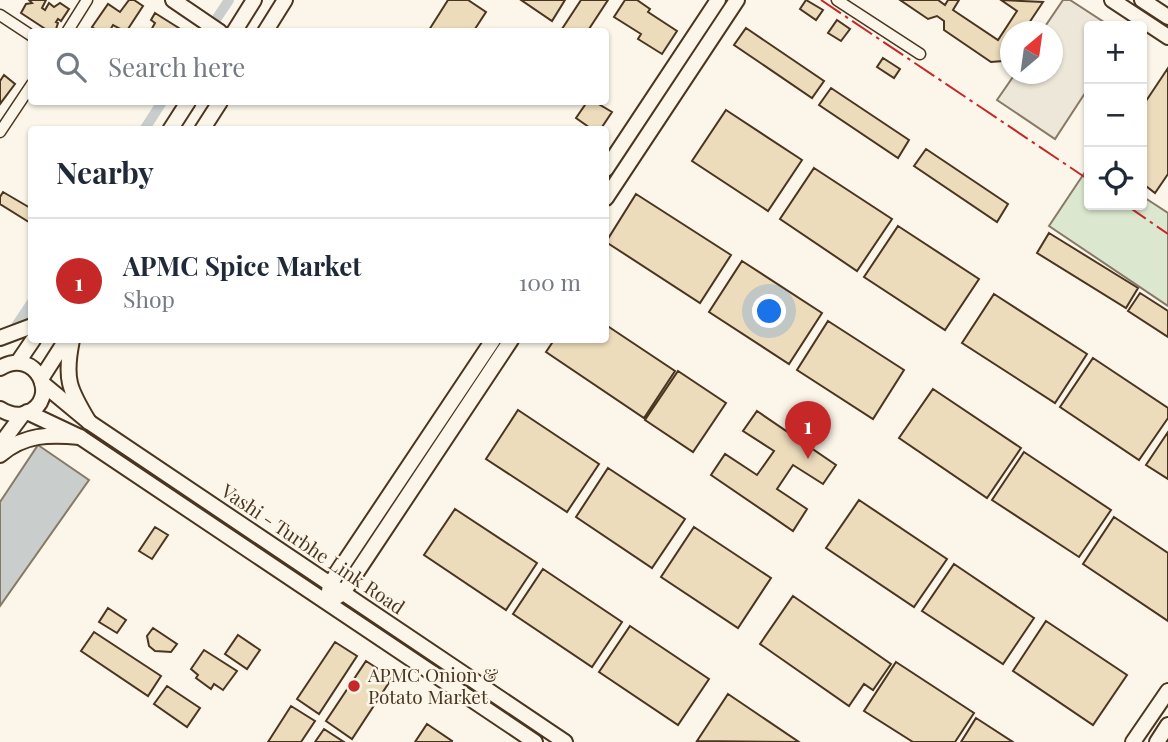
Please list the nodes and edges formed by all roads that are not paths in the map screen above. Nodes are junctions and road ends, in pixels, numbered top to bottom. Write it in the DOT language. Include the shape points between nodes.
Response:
graph roads {
  1 [pos="88,0"];
  2 [pos="173,0"];
  3 [pos="254,0"];
  4 [pos="285,0"];
  5 [pos="718,0"];
  6 [pos="737,0"];
  7 [pos="837,0"];
  8 [pos="1112,0"];
  9 [pos="1142,0"];
  10 [pos="0,15"];
  11 [pos="1163,19"];
  12 [pos="69,28"];
  13 [pos="214,28"];
  14 [pos="236,28"];
  15 [pos="268,28"];
  16 [pos="28,33"];
  17 [pos="920,54"];
  18 [pos="28,90"];
  19 [pos="186,105"];
  20 [pos="218,105"];
  21 [pos="173,126"];
  22 [pos="205,126"];
  23 [pos="0,132"];
  24 [pos="609,164"];
  25 [pos="609,193"];
  26 [pos="28,328"];
  27 [pos="0,338"];
  28 [pos="30,343"];
  29 [pos="64,343"];
  30 [pos="72,343"];
  31 [pos="491,343"];
  32 [pos="509,343"];
  33 [pos="6,364"];
  34 [pos="42,381"];
  35 [pos="0,409"];
  36 [pos="25,413"];
  37 [pos="89,422"];
  38 [pos="80,437"];
  39 [pos="0,445"];
  40 [pos="0,455"];
  41 [pos="330,584"];
  42 [pos="343,593"];
  43 [pos="327,603"];
  44 [pos="1168,691"];
  45 [pos="1168,725"];
  46 [pos="535,742"];
  47 [pos="565,742"];
  48 [pos="1133,742"];
  49 [pos="1157,742"];
  1 -- 12 [label="street"];
  2 -- 13 [label="main road"];
  3 -- 14 [label="main road"];
  4 -- 15 [label="main road"];
  5 -- 24 [label="main road"];
  6 -- 25 [label="main road"];
  7 -- 17 [label="street"];
  8 -- 11 [label="main road" via="1146,23"];
  9 -- 11 [label="main road"];
  10 -- 16 [label="street"];
  18 -- 23 [label="street"];
  19 -- 21 [label="main road"];
  20 -- 22 [label="main road"];
  26 -- 27 [label="main road"];
  28 -- 33 [label="main road"];
  29 -- 34 [label="main road"];
  30 -- 37 [label="main road" via="67,375 72,395"];
  31 -- 41 [label="main road"];
  32 -- 42 [label="main road"];
  33 -- 34 [label="main road, Vashi - Turbhe Link Road" via="32,368"];
  34 -- 36 [label="main road" via="40,401"];
  34 -- 37 [label="main road, Vashi - Turbhe Link Road"];
  35 -- 36 [label="main road, Vashi - Turbhe Link Road"];
  36 -- 38 [label="main road, Vashi - Turbhe Link Road"];
  36 -- 39 [label="main road"];
  37 -- 41 [label="main road, Vashi - Turbhe Link Road"];
  38 -- 40 [label="main road" via="40,435"];
  38 -- 43 [label="main road, Vashi - Turbhe Link Road"];
  41 -- 42 [label="main road, Vashi - Turbhe Link Road"];
  41 -- 43 [label="main road"];
  42 -- 43 [label="main road"];
  42 -- 47 [label="main road, Vashi - Turbhe Link Road"];
  43 -- 46 [label="main road, Vashi - Turbhe Link Road"];
  44 -- 48 [label="main road"];
  45 -- 49 [label="main road"];
}
